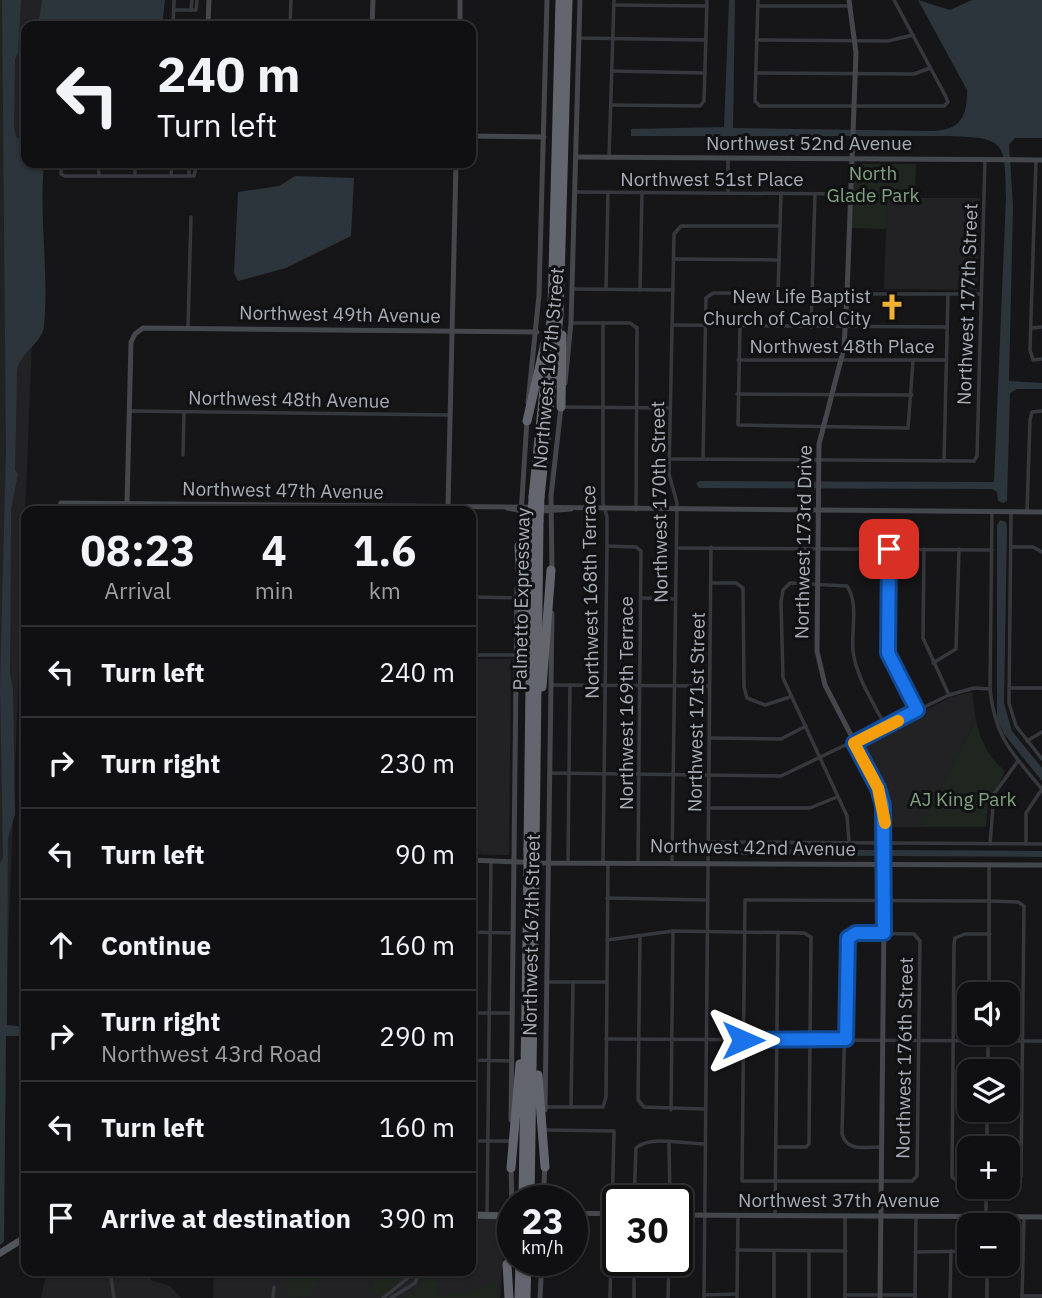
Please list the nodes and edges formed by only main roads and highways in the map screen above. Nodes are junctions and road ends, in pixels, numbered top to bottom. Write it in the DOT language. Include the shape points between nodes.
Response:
graph roads {
  1 [pos="559,0"];
  2 [pos="568,0"];
  3 [pos="561,258"];
  4 [pos="552,311"];
  5 [pos="561,407"];
  6 [pos="527,421"];
  7 [pos="537,497"];
  8 [pos="519,546"];
  9 [pos="551,570"];
  10 [pos="533,737"];
  11 [pos="531,873"];
  12 [pos="533,996"];
  13 [pos="526,1017"];
  14 [pos="545,1167"];
  15 [pos="510,1168"];
  16 [pos="523,1185"];
  17 [pos="530,1185"];
  18 [pos="476,1212"];
  19 [pos="497,1213"];
  20 [pos="21,1240"];
  21 [pos="0,1253"];
  22 [pos="507,1276"];
  23 [pos="520,1276"];
  24 [pos="527,1276"];
  25 [pos="506,1298"];
  26 [pos="519,1298"];
  27 [pos="526,1298"];
  1 -- 4 [label="highway, Palmetto Expressway"];
  2 -- 3 [label="highway, Palmetto Expressway"];
  3 -- 5 [label="highway"];
  3 -- 7 [label="highway, Palmetto Expressway" via="557,338"];
  4 -- 6 [label="highway"];
  4 -- 7 [label="highway, Palmetto Expressway"];
  7 -- 10 [label="highway, Palmetto Expressway, bridge"];
  8 -- 10 [label="highway"];
  9 -- 10 [label="highway"];
  10 -- 11 [label="highway, Palmetto Expressway, bridge"];
  11 -- 12 [label="highway, Palmetto Expressway"];
  11 -- 13 [label="highway, Palmetto Expressway"];
  12 -- 14 [label="highway"];
  12 -- 17 [label="highway, Palmetto Expressway"];
  13 -- 15 [label="highway"];
  13 -- 16 [label="highway, Palmetto Expressway"];
  18 -- 19 [label="main road"];
  20 -- 21 [label="main road"];
  22 -- 25 [label="highway"];
  23 -- 26 [label="highway"];
  24 -- 27 [label="highway"];
}
